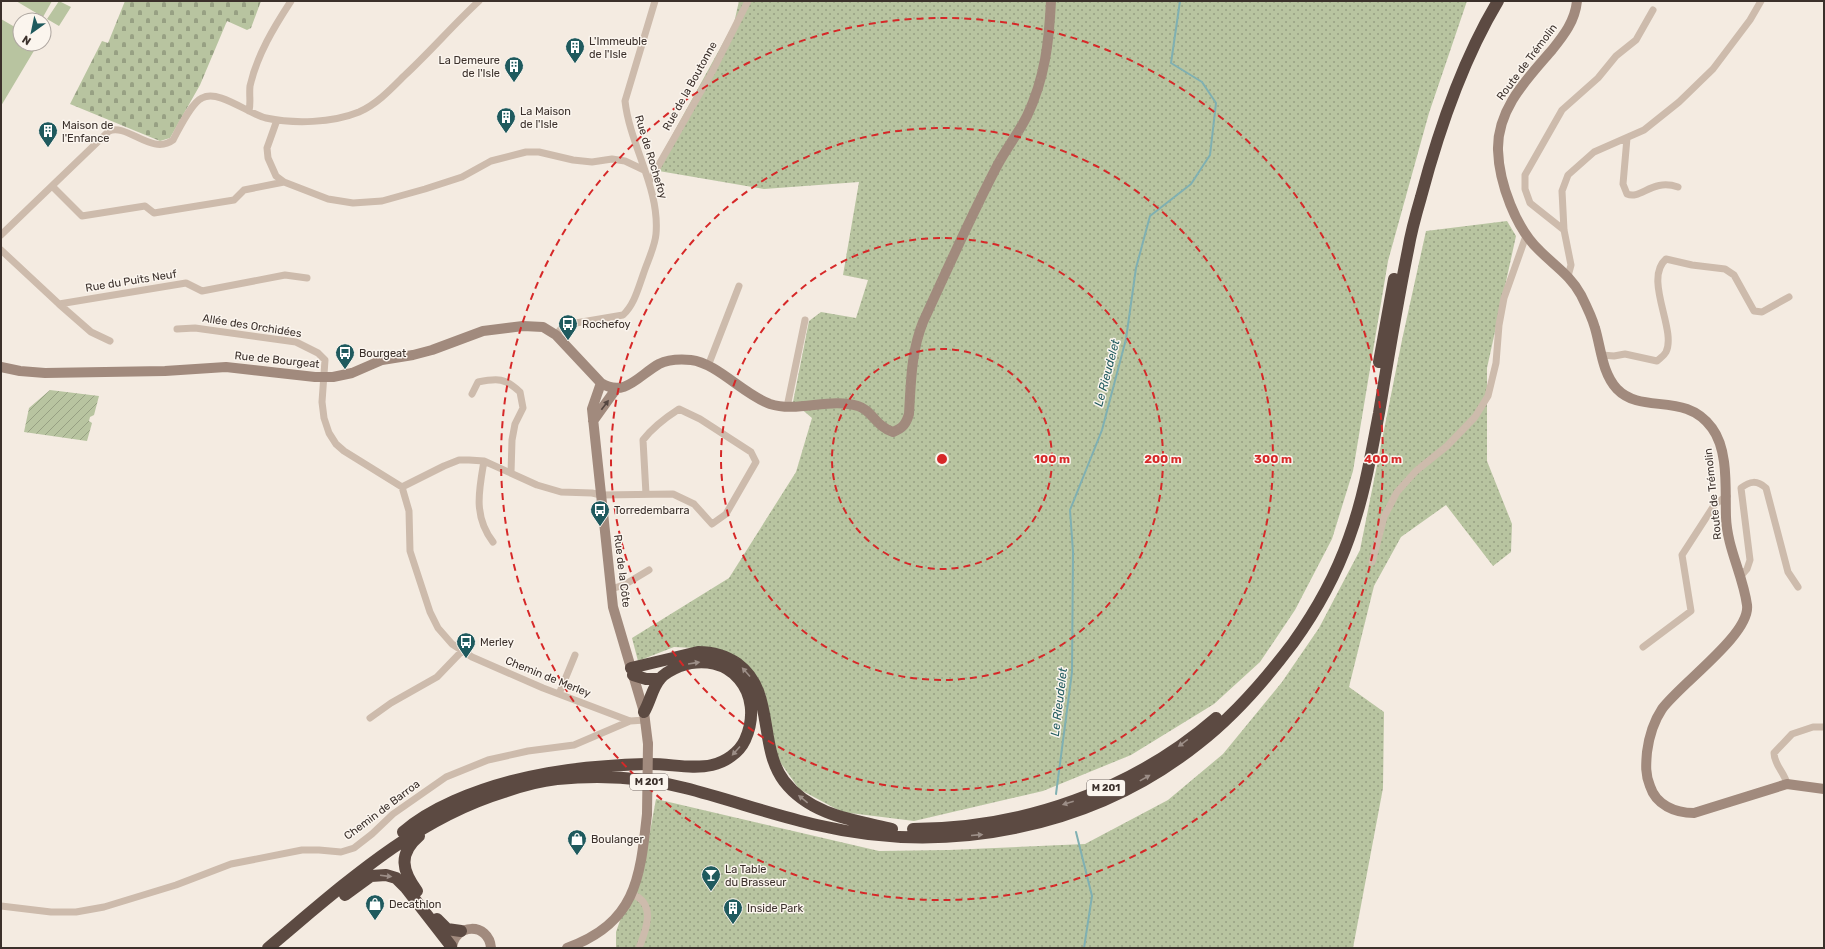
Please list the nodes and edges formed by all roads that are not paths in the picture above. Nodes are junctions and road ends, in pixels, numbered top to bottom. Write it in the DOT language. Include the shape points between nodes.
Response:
graph roads {
  1 [pos="291,1"];
  2 [pos="479,1"];
  3 [pos="655,1"];
  4 [pos="748,1"];
  5 [pos="1051,1"];
  6 [pos="1489,1"];
  7 [pos="1498,1"];
  8 [pos="1577,1"];
  9 [pos="1759,2"];
  10 [pos="1653,10"];
  11 [pos="249,111"];
  12 [pos="277,120"];
  13 [pos="1627,138"];
  14 [pos="644,170"];
  15 [pos="284,182"];
  16 [pos="648,182"];
  17 [pos="52,186"];
  18 [pos="1678,187"];
  19 [pos="1564,230"];
  20 [pos="1,235"];
  21 [pos="1526,236"];
  22 [pos="1,250"];
  23 [pos="1568,276"];
  24 [pos="307,278"];
  25 [pos="739,286"];
  26 [pos="1790,297"];
  27 [pos="59,304"];
  28 [pos="805,320"];
  29 [pos="177,329"];
  30 [pos="556,335"];
  31 [pos="110,341"];
  32 [pos="1602,355"];
  33 [pos="708,366"];
  34 [pos="1,367"];
  35 [pos="324,377"];
  36 [pos="601,383"];
  37 [pos="616,389"];
  38 [pos="472,394"];
  39 [pos="787,407"];
  40 [pos="593,421"];
  41 [pos="484,461"];
  42 [pos="511,473"];
  43 [pos="402,486"];
  44 [pos="646,494"];
  45 [pos="601,495"];
  46 [pos="1726,496"];
  47 [pos="493,542"];
  48 [pos="1372,562"];
  49 [pos="649,570"];
  50 [pos="1740,577"];
  51 [pos="1798,587"];
  52 [pos="611,589"];
  53 [pos="1643,646"];
  54 [pos="462,651"];
  55 [pos="575,655"];
  56 [pos="632,671"];
  57 [pos="659,679"];
  58 [pos="559,694"];
  59 [pos="645,716"];
  60 [pos="370,718"];
  61 [pos="630,721"];
  62 [pos="1824,727"];
  63 [pos="1787,784"];
  64 [pos="1824,789"];
  65 [pos="453,811"];
  66 [pos="892,829"];
  67 [pos="390,844"];
  68 [pos="632,894"];
  69 [pos="1,906"];
  70 [pos="461,931"];
  71 [pos="282,936"];
  72 [pos="452,947"];
  73 [pos="259,948"];
  74 [pos="268,948"];
  75 [pos="491,948"];
  76 [pos="566,948"];
  77 [pos="639,948"];
  1 -- 11 [label="street" via="261,52 254,70"];
  2 -- 12 [label="street" via="381,98 359,112 310,122"];
  3 -- 14 [label="street, Rue de Rochefoy" via="625,101 627,118"];
  4 -- 16 [label="street, Rue de la Boutonne" via="712,72"];
  5 -- 39 [label="street" via="1046,62 1030,109 996,167 916,340 912,355 909,414 906,424 902,429 893,432 880,426 859,406 844,403"];
  6 -- 66 [label="highway, M 201, one-way" via="1470,37 1448,90 1432,132 1414,193 1394,282 1364,451 1351,508 1340,542 1297,627 1257,678 1205,727 1158,760 1099,791 1006,820 945,829"];
  65 -- 7 [label="highway, M 201, one-way" via="506,791 555,779 618,777 680,786 820,826 879,835 982,835 1072,813 1149,776 1200,742 1252,692 1289,649 1327,588 1349,537 1366,483 1408,245 1430,162 1460,76"];
  8 -- 21 [label="street, Route de Trémolin" via="1574,17 1561,38 1522,85 1506,110 1499,136 1500,166 1506,190"];
  9 -- 13 [label="street" via="1750,20 1712,69 1661,117 1644,130"];
  10 -- 19 [label="street" via="1636,40 1616,56 1598,78 1562,110 1525,175 1525,189 1530,203"];
  11 -- 12 [label="street" via="264,118"];
  11 -- 17 [label="street" via="217,96 202,97 193,106 168,144 159,145 113,130"];
  12 -- 15 [label="street" via="267,148 268,158 276,176"];
  13 -- 18 [label="street" via="1624,184 1627,194 1637,195 1658,184"];
  13 -- 19 [label="street" via="1594,152 1568,175 1562,191"];
  14 -- 15 [label="street" via="625,161 612,159 592,162 526,152 490,161 462,177 425,189 382,201 353,203 328,199"];
  14 -- 16 [label="street, Rue de Rochefoy"];
  15 -- 17 [label="street" via="244,190 234,200 154,213 145,206 82,216"];
  16 -- 30 [label="street, Rue de Rochefoy" via="656,213 656,235 629,310 623,315 564,325"];
  17 -- 20 [label="street"];
  19 -- 23 [label="street" via="1571,265"];
  21 -- 23 [label="street, Route de Trémolin"];
  21 -- 48 [label="street" via="1504,298 1496,363 1488,396 1475,417 1397,492 1384,517"];
  22 -- 27 [label="street"];
  23 -- 32 [label="street, Route de Trémolin" via="1581,295 1594,326"];
  24 -- 27 [label="street, Rue du Puits Neuf" via="285,276 202,291 186,283"];
  25 -- 33 [label="street"];
  26 -- 32 [label="street" via="1762,312 1754,311 1734,275 1725,269 1666,259 1662,263 1659,277 1668,345 1665,354 1657,361 1625,354"];
  27 -- 31 [label="street" via="91,332"];
  28 -- 39 [label="street"];
  29 -- 35 [label="street, Allée des Orchidées" via="195,328 296,342 318,353 325,360"];
  30 -- 35 [label="street, Rue de Bourgeat" via="543,327 499,328 413,355 382,360 344,376"];
  30 -- 36 [label="street, Rue de Bourgeat"];
  32 -- 46 [label="street, Route de Trémolin" via="1608,377 1618,391 1635,400 1682,406 1700,414 1713,428 1721,444"];
  33 -- 37 [label="street" via="694,360 675,359 660,364 627,387"];
  33 -- 39 [label="street" via="760,400"];
  34 -- 35 [label="street, Rue de Bourgeat" via="45,373 166,371 226,367"];
  35 -- 43 [label="street" via="324,418 336,444"];
  36 -- 37 [label="street, Rue de Bourgeat" via="608,388"];
  36 -- 40 [label="street, Rue de la Côte" via="592,409"];
  40 -- 37 [label="street, one-way"];
  38 -- 42 [label="street" via="478,382 494,379 509,382 520,392 523,408 515,424 512,440"];
  40 -- 45 [label="street, Rue de la Côte"];
  41 -- 42 [label="street"];
  41 -- 43 [label="street" via="459,460"];
  41 -- 47 [label="street" via="478,491 481,520"];
  42 -- 45 [label="street" via="537,485 562,492"];
  43 -- 54 [label="street, Chemin de Merley" via="409,511 410,551 430,612 438,628"];
  44 -- 44 [label="street" via="673,494 694,504 712,524 726,514 756,462 751,452 680,409 665,418 643,440"];
  44 -- 45 [label="street"];
  45 -- 52 [label="street, Rue de la Côte"];
  46 -- 50 [label="street, Route de Trémolin" via="1729,542"];
  46 -- 53 [label="street" via="1715,504 1682,555 1691,611"];
  49 -- 52 [label="street" via="624,585"];
  50 -- 51 [label="street" via="1750,560 1741,488 1748,483 1756,482 1766,488 1788,572"];
  50 -- 63 [label="street, Route de Trémolin" via="1748,608 1745,621 1720,652 1674,694 1660,712 1649,737 1645,769 1653,796 1673,810 1684,813 1694,813"];
  52 -- 56 [label="street, Rue de la Côte" via="613,607"];
  54 -- 58 [label="street, Chemin de Merley"];
  54 -- 60 [label="street" via="437,677"];
  55 -- 58 [label="street"];
  56 -- 57 [label="highway" via="646,679"];
  56 -- 59 [label="street, Rue de la Côte"];
  66 -- 56 [label="highway, one-way" via="833,815 809,804 787,784 776,766 756,685 744,669 732,660 722,655 698,652"];
  57 -- 59 [label="highway"];
  57 -- 67 [label="highway, one-way" via="672,669 702,662 724,668 736,675 746,687 751,700 752,720 744,742 732,756 713,765 701,767 608,765 533,775 485,788 442,807 404,831"];
  58 -- 61 [label="street, Chemin de Merley"];
  59 -- 61 [label="street, Chemin de Merley"];
  59 -- 68 [label="street, Rue de la Côte, bridge" via="648,744 647,814 644,849"];
  61 -- 69 [label="street, Chemin de Barroa" via="574,745 488,760 446,777 393,814 354,848 341,852 302,850 231,864 176,885 104,907 76,912"];
  62 -- 63 [label="street" via="1813,727 1792,734 1774,753 1774,759"];
  63 -- 64 [label="street, Route de Trémolin"];
  65 -- 70 [label="highway" via="412,842 404,864 412,885 439,922 447,929"];
  65 -- 71 [label="highway, M 201" via="413,834 374,862"];
  66 -- 67 [label="highway, M 201" via="821,819 652,776 594,773 537,778 492,790 437,814"];
  67 -- 73 [label="highway, M 201"];
  68 -- 76 [label="street, Rue de la Côte" via="620,913 606,928"];
  68 -- 77 [label="street" via="638,896 648,912 648,922"];
  70 -- 72 [label="street" via="456,935"];
  70 -- 75 [label="street" via="472,928 481,931 488,938"];
  71 -- 72 [label="highway, one-way" via="302,926 371,876 386,875 396,878 406,888"];
  71 -- 74 [label="highway, M 201"];
}
